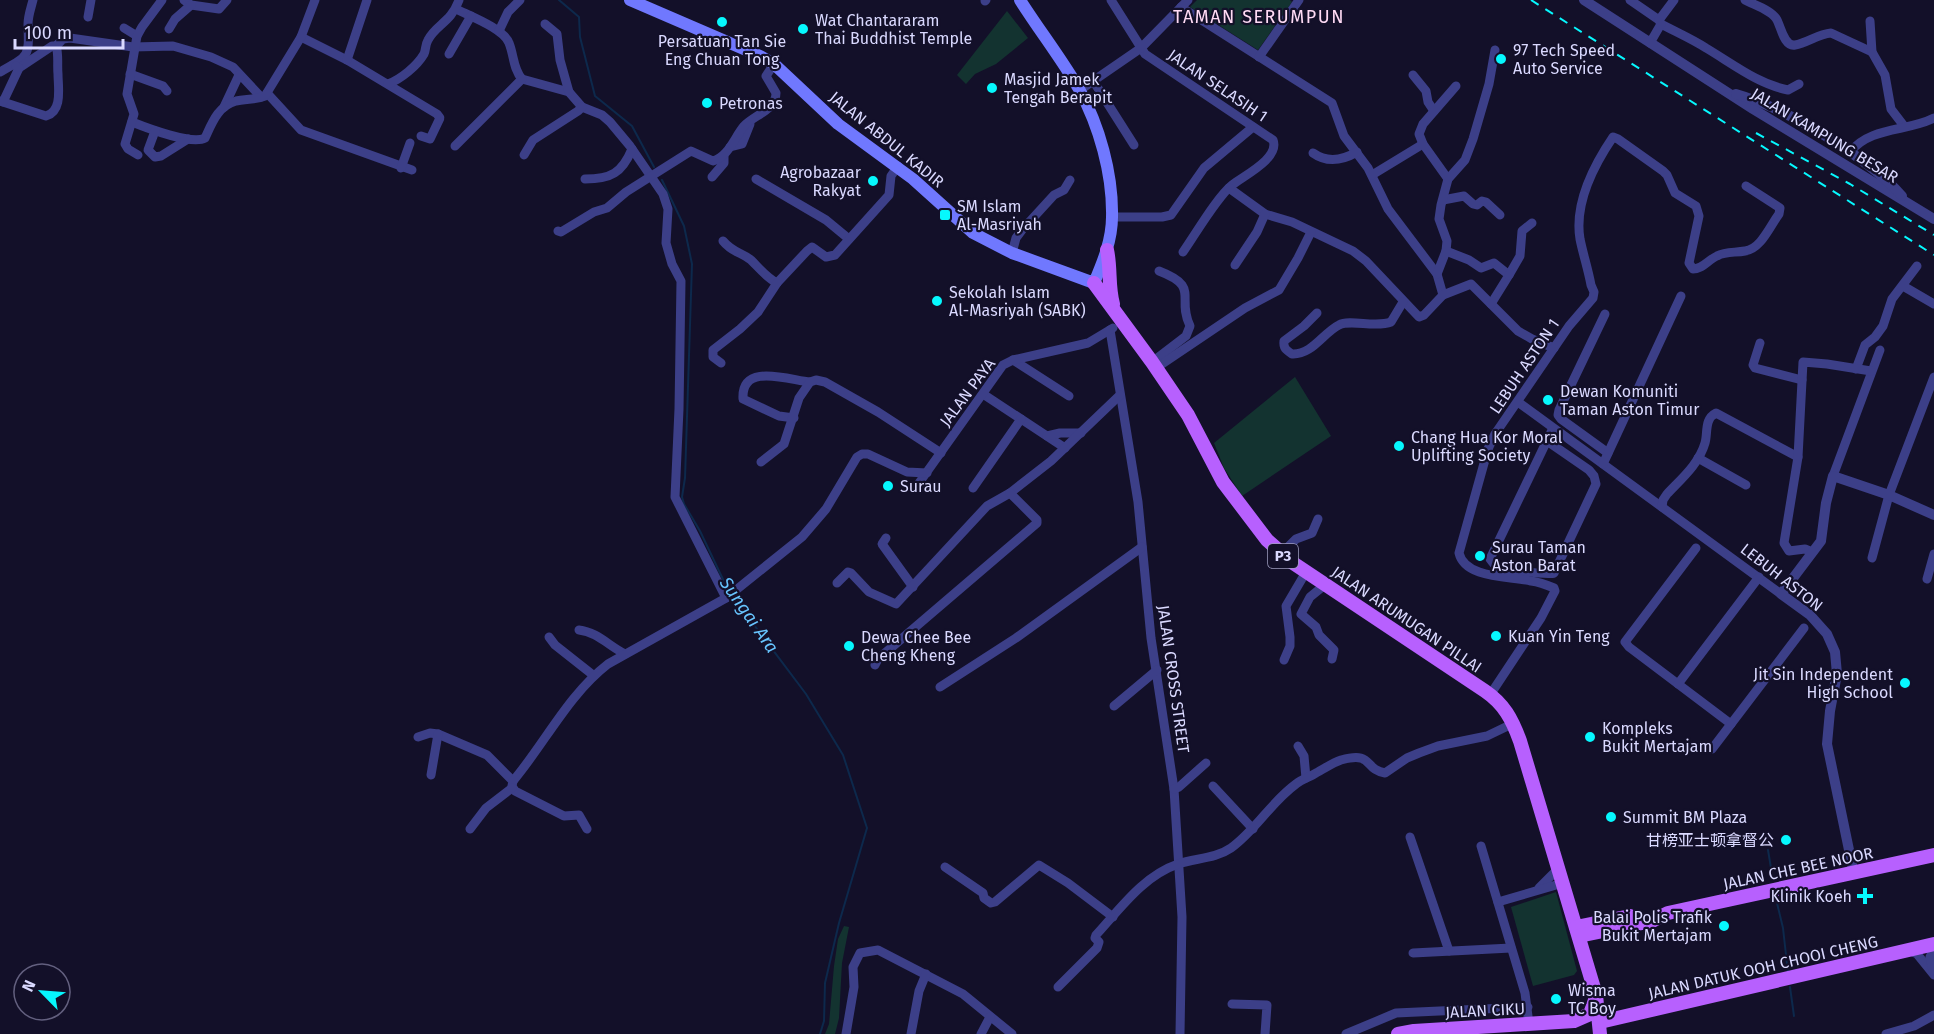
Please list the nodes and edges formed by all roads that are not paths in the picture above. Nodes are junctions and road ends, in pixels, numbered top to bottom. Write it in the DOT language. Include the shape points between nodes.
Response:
graph roads {
  1 [pos="33,0"];
  2 [pos="91,0"];
  3 [pos="162,0"];
  4 [pos="227,0"];
  5 [pos="315,0"];
  6 [pos="367,0"];
  7 [pos="520,0"];
  8 [pos="630,0"];
  9 [pos="1020,0"];
  10 [pos="1112,0"];
  11 [pos="1299,0"];
  12 [pos="1630,0"];
  13 [pos="1674,0"];
  14 [pos="1745,0"];
  15 [pos="1591,2"];
  16 [pos="188,3"];
  17 [pos="458,4"];
  18 [pos="1184,4"];
  19 [pos="471,16"];
  20 [pos="88,17"];
  21 [pos="1870,21"];
  22 [pos="1660,22"];
  23 [pos="545,24"];
  24 [pos="124,28"];
  25 [pos="169,28"];
  26 [pos="498,31"];
  27 [pos="137,36"];
  28 [pos="301,37"];
  29 [pos="1650,43"];
  30 [pos="56,46"];
  31 [pos="135,47"];
  32 [pos="1141,48"];
  33 [pos="1495,50"];
  34 [pos="1872,52"];
  35 [pos="449,54"];
  36 [pos="1259,57"];
  37 [pos="348,60"];
  38 [pos="774,64"];
  39 [pos="17,66"];
  40 [pos="0,72"];
  41 [pos="130,74"];
  42 [pos="239,75"];
  43 [pos="1413,75"];
  44 [pos="522,79"];
  45 [pos="1094,82"];
  46 [pos="388,84"];
  47 [pos="1799,84"];
  48 [pos="1456,86"];
  49 [pos="1080,90"];
  50 [pos="168,91"];
  51 [pos="1724,91"];
  52 [pos="569,92"];
  53 [pos="264,95"];
  54 [pos="2,101"];
  55 [pos="582,106"];
  56 [pos="224,107"];
  57 [pos="1434,111"];
  58 [pos="1934,118"];
  59 [pos="132,122"];
  60 [pos="1904,126"];
  61 [pos="1254,127"];
  62 [pos="155,131"];
  63 [pos="421,136"];
  64 [pos="188,139"];
  65 [pos="410,143"];
  66 [pos="1423,144"];
  67 [pos="455,146"];
  68 [pos="1134,146"];
  69 [pos="632,149"];
  70 [pos="1357,152"];
  71 [pos="1850,152"];
  72 [pos="1313,153"];
  73 [pos="138,155"];
  74 [pos="524,155"];
  75 [pos="724,156"];
  76 [pos="898,166"];
  77 [pos="401,168"];
  78 [pos="412,170"];
  79 [pos="1372,175"];
  80 [pos="651,177"];
  81 [pos="712,177"];
  82 [pos="585,179"];
  83 [pos="756,179"];
  84 [pos="1448,179"];
  85 [pos="1070,180"];
  86 [pos="1746,186"];
  87 [pos="1229,188"];
  88 [pos="1443,200"];
  89 [pos="1911,205"];
  90 [pos="1264,213"];
  91 [pos="1500,215"];
  92 [pos="1112,217"];
  93 [pos="1934,219"];
  94 [pos="1532,223"];
  95 [pos="558,231"];
  96 [pos="1311,232"];
  97 [pos="849,239"];
  98 [pos="723,240"];
  99 [pos="1107,250"];
  100 [pos="1446,251"];
  101 [pos="1183,252"];
  102 [pos="1012,253"];
  103 [pos="1235,265"];
  104 [pos="1917,266"];
  105 [pos="1160,272"];
  106 [pos="1437,274"];
  107 [pos="1509,275"];
  108 [pos="777,283"];
  109 [pos="1094,283"];
  110 [pos="1902,285"];
  111 [pos="1443,295"];
  112 [pos="1681,296"];
  113 [pos="1404,302"];
  114 [pos="1491,304"];
  115 [pos="1934,304"];
  116 [pos="1317,313"];
  117 [pos="1605,314"];
  118 [pos="1118,315"];
  119 [pos="1110,330"];
  120 [pos="1760,344"];
  121 [pos="1554,348"];
  122 [pos="1880,350"];
  123 [pos="1013,360"];
  124 [pos="721,363"];
  125 [pos="1154,365"];
  126 [pos="1856,369"];
  127 [pos="1872,371"];
  128 [pos="1934,377"];
  129 [pos="1802,380"];
  130 [pos="810,382"];
  131 [pos="983,394"];
  132 [pos="1120,395"];
  133 [pos="1069,396"];
  134 [pos="1518,402"];
  135 [pos="794,417"];
  136 [pos="1021,419"];
  137 [pos="1553,428"];
  138 [pos="1082,433"];
  139 [pos="1047,436"];
  140 [pos="1547,441"];
  141 [pos="1065,448"];
  142 [pos="941,453"];
  143 [pos="1608,453"];
  144 [pos="1798,457"];
  145 [pos="1698,458"];
  146 [pos="761,462"];
  147 [pos="1603,464"];
  148 [pos="927,473"];
  149 [pos="1833,476"];
  150 [pos="919,483"];
  151 [pos="1746,485"];
  152 [pos="973,488"];
  153 [pos="1010,493"];
  154 [pos="1889,495"];
  155 [pos="1662,507"];
  156 [pos="1934,515"];
  157 [pos="1317,519"];
  158 [pos="885,538"];
  159 [pos="1142,547"];
  160 [pos="1696,548"];
  161 [pos="1812,552"];
  162 [pos="1281,554"];
  163 [pos="1934,554"];
  164 [pos="1872,558"];
  165 [pos="1306,572"];
  166 [pos="1759,577"];
  167 [pos="1927,579"];
  168 [pos="837,583"];
  169 [pos="1326,584"];
  170 [pos="913,587"];
  171 [pos="1781,594"];
  172 [pos="729,595"];
  173 [pos="1804,628"];
  174 [pos="579,630"];
  175 [pos="549,637"];
  176 [pos="625,654"];
  177 [pos="1332,659"];
  178 [pos="1284,660"];
  179 [pos="875,665"];
  180 [pos="1156,670"];
  181 [pos="593,675"];
  182 [pos="1678,684"];
  183 [pos="940,687"];
  184 [pos="1490,694"];
  185 [pos="1114,706"];
  186 [pos="1514,723"];
  187 [pos="1731,724"];
  188 [pos="438,734"];
  189 [pos="418,737"];
  190 [pos="1298,746"];
  191 [pos="1712,749"];
  192 [pos="1206,763"];
  193 [pos="431,775"];
  194 [pos="1306,778"];
  195 [pos="513,784"];
  196 [pos="1213,786"];
  197 [pos="1174,789"];
  198 [pos="470,829"];
  199 [pos="587,829"];
  200 [pos="1253,829"];
  201 [pos="1410,837"];
  202 [pos="1481,846"];
  203 [pos="1934,855"];
  204 [pos="1180,863"];
  205 [pos="945,867"];
  206 [pos="1559,868"];
  207 [pos="1854,874"];
  208 [pos="1563,883"];
  209 [pos="1537,890"];
  210 [pos="1498,902"];
  211 [pos="1113,917"];
  212 [pos="1578,932"];
  213 [pos="1934,946"];
  214 [pos="1511,948"];
  215 [pos="1908,950"];
  216 [pos="1449,951"];
  217 [pos="1413,953"];
  218 [pos="926,974"];
  219 [pos="1934,974"];
  220 [pos="1058,987"];
  221 [pos="1596,995"];
  222 [pos="1232,1004"];
  223 [pos="1528,1007"];
  224 [pos="1934,1015"];
  225 [pos="990,1017"];
  226 [pos="1574,1021"];
  227 [pos="1528,1024"];
  228 [pos="1598,1030"];
  229 [pos="1474,1031"];
  230 [pos="1402,1033"];
  231 [pos="846,1034"];
  232 [pos="911,1034"];
  233 [pos="981,1034"];
  234 [pos="1012,1034"];
  235 [pos="1180,1034"];
  236 [pos="1265,1034"];
  237 [pos="1346,1034"];
  238 [pos="1886,1034"];
  1 -- 39 [label="street" via="28,21 30,43"];
  2 -- 20 [label="street"];
  3 -- 27 [label="street"];
  4 -- 16 [label="street" via="219,9"];
  5 -- 28 [label="street"];
  6 -- 37 [label="street"];
  7 -- 26 [label="street"];
  8 -- 38 [label="main road, JALAN ABDUL KADIR"];
  9 -- 49 [label="main road"];
  10 -- 32 [label="street, JALAN SELASIH 1"];
  11 -- 36 [label="street"];
  12 -- 22 [label="street"];
  13 -- 22 [label="street"];
  14 -- 34 [label="street" via="1776,16 1790,44 1831,33"];
  15 -- 29 [label="street, JALAN KAMPUNG BESAR"];
  16 -- 25 [label="street"];
  17 -- 19 [label="street"];
  17 -- 46 [label="street" via="448,21 428,39 422,57 400,79"];
  18 -- 32 [label="street"];
  18 -- 36 [label="street"];
  19 -- 26 [label="street"];
  19 -- 35 [label="street"];
  21 -- 34 [label="street"];
  22 -- 29 [label="street"];
  22 -- 47 [label="street" via="1773,87 1788,90"];
  23 -- 52 [label="street" via="557,34"];
  24 -- 27 [label="street"];
  26 -- 44 [label="street" via="506,37"];
  27 -- 31 [label="street"];
  28 -- 37 [label="street"];
  28 -- 53 [label="street"];
  29 -- 51 [label="street, JALAN KAMPUNG BESAR"];
  30 -- 31 [label="street" via="70,38"];
  30 -- 39 [label="street"];
  30 -- 54 [label="street" via="60,86 50,115"];
  31 -- 41 [label="street"];
  31 -- 42 [label="street" via="173,46 224,62"];
  32 -- 45 [label="street"];
  32 -- 61 [label="street, JALAN SELASIH 1" via="1150,58"];
  33 -- 84 [label="street" via="1473,139 1465,160"];
  34 -- 60 [label="street" via="1885,75 1891,109"];
  36 -- 70 [label="street" via="1332,103 1339,126"];
  37 -- 46 [label="street"];
  38 -- 75 [label="street" via="766,76 776,99 751,119 742,144 730,147"];
  38 -- 76 [label="main road, JALAN ABDUL KADIR" via="838,124"];
  39 -- 40 [label="street"];
  39 -- 54 [label="street"];
  41 -- 50 [label="street"];
  41 -- 59 [label="street" via="127,94 134,114"];
  42 -- 53 [label="street"];
  42 -- 56 [label="street"];
  43 -- 57 [label="street" via="1426,91"];
  44 -- 52 [label="street"];
  44 -- 67 [label="street"];
  45 -- 49 [label="street"];
  45 -- 68 [label="street"];
  46 -- 63 [label="street" via="440,118 430,139"];
  48 -- 57 [label="street"];
  49 -- 92 [label="main road" via="1107,161"];
  51 -- 71 [label="street, JALAN KAMPUNG BESAR" via="1758,101"];
  51 -- 89 [label="street, JALAN KAMPUNG BESAR"];
  52 -- 55 [label="street"];
  53 -- 56 [label="street"];
  53 -- 77 [label="street" via="301,130"];
  55 -- 69 [label="street" via="602,115"];
  55 -- 74 [label="street" via="533,140"];
  56 -- 64 [label="street" via="205,138"];
  57 -- 66 [label="street" via="1420,129"];
  58 -- 60 [label="street" via="1912,127"];
  59 -- 62 [label="street"];
  59 -- 73 [label="street" via="125,144"];
  60 -- 71 [label="street" via="1868,137"];
  61 -- 87 [label="street, JALAN SELASIH 1" via="1273,140 1275,148 1268,159"];
  61 -- 92 [label="street" via="1204,168 1171,215"];
  62 -- 64 [label="street"];
  62 -- 64 [label="street" via="148,150 154,158"];
  65 -- 77 [label="street"];
  66 -- 79 [label="street"];
  66 -- 84 [label="street"];
  69 -- 80 [label="street"];
  69 -- 82 [label="street" via="625,165 613,176"];
  70 -- 72 [label="street" via="1342,160"];
  70 -- 79 [label="street"];
  71 -- 89 [label="street, JALAN KAMPUNG BESAR" via="1878,172"];
  75 -- 80 [label="street" via="714,161 691,151"];
  75 -- 81 [label="street" via="724,163"];
  76 -- 97 [label="street" via="891,176 889,195"];
  76 -- 102 [label="main road, JALAN ABDUL KADIR" via="973,233"];
  77 -- 78 [label="street"];
  79 -- 106 [label="street" via="1388,209"];
  80 -- 95 [label="street" via="607,208"];
  80 -- 172 [label="street" via="668,209 666,243 681,281 675,497"];
  83 -- 97 [label="street" via="826,220"];
  84 -- 88 [label="street"];
  85 -- 102 [label="street" via="1022,230"];
  86 -- 121 [label="street, LEBUH ASTON 1" via="1780,208 1779,214 1752,249 1726,252 1700,269 1693,269 1689,263 1699,216 1696,206 1675,193 1664,171 1613,137 1591,175 1581,212 1580,236 1593,298"];
  87 -- 90 [label="street"];
  87 -- 101 [label="street"];
  88 -- 91 [label="street" via="1464,196 1473,204 1486,202"];
  88 -- 100 [label="street" via="1439,219 1447,241"];
  89 -- 93 [label="street, JALAN KAMPUNG BESAR"];
  90 -- 96 [label="street"];
  90 -- 103 [label="street" via="1257,232"];
  92 -- 99 [label="main road"];
  94 -- 107 [label="street" via="1522,231 1520,256"];
  96 -- 113 [label="street" via="1353,251"];
  96 -- 125 [label="street" via="1279,290"];
  97 -- 108 [label="street" via="831,257 812,248"];
  98 -- 108 [label="street"];
  99 -- 109 [label="main road"];
  99 -- 118 [label="main road" via="1110,296"];
  100 -- 106 [label="street"];
  100 -- 107 [label="street" via="1481,268 1494,263"];
  102 -- 109 [label="main road, JALAN ABDUL KADIR"];
  104 -- 110 [label="street"];
  105 -- 125 [label="street" via="1182,284 1190,326 1186,336"];
  106 -- 111 [label="street"];
  107 -- 114 [label="street"];
  108 -- 124 [label="street" via="758,312 713,350 713,357"];
  109 -- 118 [label="main road, JALAN ARUMUGAN PILLAI / P3"];
  110 -- 115 [label="street"];
  110 -- 126 [label="street" via="1882,326 1865,345"];
  111 -- 113 [label="street" via="1422,317"];
  111 -- 114 [label="street" via="1471,284"];
  112 -- 143 [label="street"];
  113 -- 116 [label="street" via="1387,324 1340,324 1305,352 1287,351 1284,341"];
  114 -- 121 [label="street" via="1518,331"];
  117 -- 143 [label="street" via="1558,415"];
  118 -- 119 [label="street, JALAN PAYA"];
  118 -- 125 [label="main road, JALAN ARUMUGAN PILLAI / P3"];
  119 -- 123 [label="street, JALAN PAYA" via="1088,344"];
  119 -- 132 [label="street, JALAN CROSS STREET"];
  120 -- 129 [label="street" via="1755,368"];
  121 -- 134 [label="street, LEBUH ASTON 1"];
  122 -- 127 [label="street"];
  123 -- 131 [label="street, JALAN PAYA" via="1003,365"];
  123 -- 133 [label="street"];
  125 -- 162 [label="main road, JALAN ARUMUGAN PILLAI / P3" via="1188,415 1223,482"];
  126 -- 127 [label="street"];
  126 -- 129 [label="street" via="1803,362"];
  127 -- 149 [label="street"];
  128 -- 154 [label="street"];
  129 -- 144 [label="street"];
  130 -- 135 [label="street"];
  130 -- 135 [label="street" via="757,376 750,379 743,394 743,399 779,416"];
  130 -- 142 [label="street" via="825,382"];
  131 -- 136 [label="street"];
  131 -- 142 [label="street, JALAN PAYA"];
  132 -- 138 [label="street"];
  132 -- 159 [label="street, JALAN CROSS STREET"];
  134 -- 137 [label="street, LEBUH ASTON"];
  134 -- 184 [label="street, LEBUH ASTON 1" via="1488,448 1460,558 1478,571 1531,580 1555,591"];
  135 -- 146 [label="street" via="784,444"];
  136 -- 139 [label="street"];
  136 -- 152 [label="street"];
  137 -- 140 [label="street"];
  137 -- 147 [label="street, LEBUH ASTON"];
  138 -- 139 [label="street"];
  138 -- 141 [label="street"];
  139 -- 141 [label="street"];
  140 -- 140 [label="street" via="1490,559 1497,568 1554,573 1596,484 1589,470"];
  141 -- 153 [label="street"];
  142 -- 148 [label="street, JALAN PAYA"];
  143 -- 147 [label="street"];
  144 -- 145 [label="street" via="1716,413 1708,420"];
  144 -- 161 [label="street" via="1784,543 1790,550"];
  145 -- 151 [label="street"];
  145 -- 155 [label="street" via="1667,494"];
  147 -- 155 [label="street, LEBUH ASTON"];
  148 -- 150 [label="street, JALAN PAYA"];
  148 -- 172 [label="street" via="907,472 868,454 857,457 826,509 802,537"];
  149 -- 154 [label="street"];
  149 -- 161 [label="street" via="1821,541"];
  153 -- 170 [label="street" via="987,506"];
  153 -- 179 [label="street" via="1036,523"];
  154 -- 156 [label="street"];
  154 -- 164 [label="street"];
  155 -- 166 [label="street, LEBUH ASTON"];
  157 -- 162 [label="street" via="1312,533 1296,539"];
  158 -- 170 [label="street" via="882,544"];
  159 -- 180 [label="street, JALAN CROSS STREET"];
  159 -- 183 [label="street" via="1022,635"];
  160 -- 182 [label="street" via="1625,642"];
  161 -- 171 [label="street"];
  162 -- 165 [label="main road, JALAN ARUMUGAN PILLAI / P3"];
  163 -- 167 [label="street"];
  165 -- 169 [label="main road, JALAN ARUMUGAN PILLAI / P3"];
  165 -- 178 [label="street" via="1286,606 1290,646"];
  166 -- 171 [label="street, LEBUH ASTON"];
  166 -- 182 [label="street"];
  168 -- 170 [label="street" via="851,573 869,592 896,604"];
  169 -- 177 [label="street" via="1306,603 1302,615 1334,650"];
  169 -- 184 [label="main road, JALAN ARUMUGAN PILLAI / P3"];
  171 -- 207 [label="street, LEBUH ASTON" via="1810,615 1827,634 1835,652 1837,674 1827,744"];
  172 -- 176 [label="street"];
  173 -- 187 [label="street"];
  174 -- 176 [label="street" via="590,631"];
  175 -- 181 [label="street"];
  176 -- 181 [label="street"];
  180 -- 185 [label="street"];
  180 -- 197 [label="street, JALAN CROSS STREET"];
  181 -- 195 [label="street"];
  182 -- 187 [label="street"];
  184 -- 186 [label="main road, JALAN ARUMUGAN PILLAI / P3"];
  186 -- 194 [label="street" via="1487,736 1419,753 1385,773 1360,757 1338,761"];
  186 -- 206 [label="main road, JALAN ARUMUGAN PILLAI / P3"];
  187 -- 191 [label="street"];
  188 -- 189 [label="street"];
  188 -- 193 [label="street"];
  188 -- 195 [label="street" via="487,755"];
  190 -- 194 [label="street" via="1304,756"];
  192 -- 197 [label="street"];
  194 -- 200 [label="street" via="1283,795"];
  195 -- 198 [label="street"];
  195 -- 199 [label="street" via="515,791 564,816 579,815"];
  196 -- 200 [label="street"];
  197 -- 204 [label="street, JALAN CROSS STREET"];
  200 -- 204 [label="street" via="1229,850"];
  201 -- 216 [label="street"];
  202 -- 210 [label="street"];
  203 -- 207 [label="main road, JALAN CHE BEE NOOR"];
  204 -- 211 [label="street" via="1151,878"];
  204 -- 235 [label="street, JALAN CROSS STREET"];
  205 -- 211 [label="street" via="991,903 1039,865"];
  206 -- 208 [label="main road, JALAN ARUMUGAN PILLAI / P3"];
  206 -- 209 [label="street"];
  207 -- 212 [label="main road, JALAN CHE BEE NOOR" via="1668,913 1652,913"];
  208 -- 209 [label="street"];
  208 -- 212 [label="main road, JALAN ARUMUGAN PILLAI / P3"];
  209 -- 210 [label="street"];
  210 -- 214 [label="street"];
  211 -- 220 [label="street" via="1096,935 1097,948"];
  212 -- 221 [label="main road, JALAN ARUMUGAN PILLAI / P3"];
  213 -- 215 [label="main road, JALAN DATUK OOH CHOOI CHENG"];
  213 -- 219 [label="street" via="1930,957"];
  214 -- 216 [label="street"];
  214 -- 223 [label="street"];
  215 -- 219 [label="street" via="1917,954"];
  215 -- 228 [label="main road, JALAN DATUK OOH CHOOI CHENG"];
  216 -- 217 [label="street"];
  218 -- 225 [label="street" via="963,994"];
  218 -- 231 [label="street" via="878,950 860,953 853,967 854,987"];
  218 -- 232 [label="street"];
  221 -- 226 [label="main road" via="1590,1014"];
  221 -- 228 [label="main road, JALAN ARUMUGAN PILLAI / P3"];
  222 -- 236 [label="street" via="1267,1005"];
  223 -- 227 [label="street"];
  223 -- 237 [label="street" via="1408,1011"];
  224 -- 238 [label="street"];
  225 -- 233 [label="street"];
  225 -- 234 [label="street"];
  226 -- 227 [label="main road, JALAN CIKU"];
  226 -- 228 [label="main road"];
  227 -- 229 [label="main road, JALAN CIKU"];
  229 -- 230 [label="main road, JALAN CIKU"];
}
